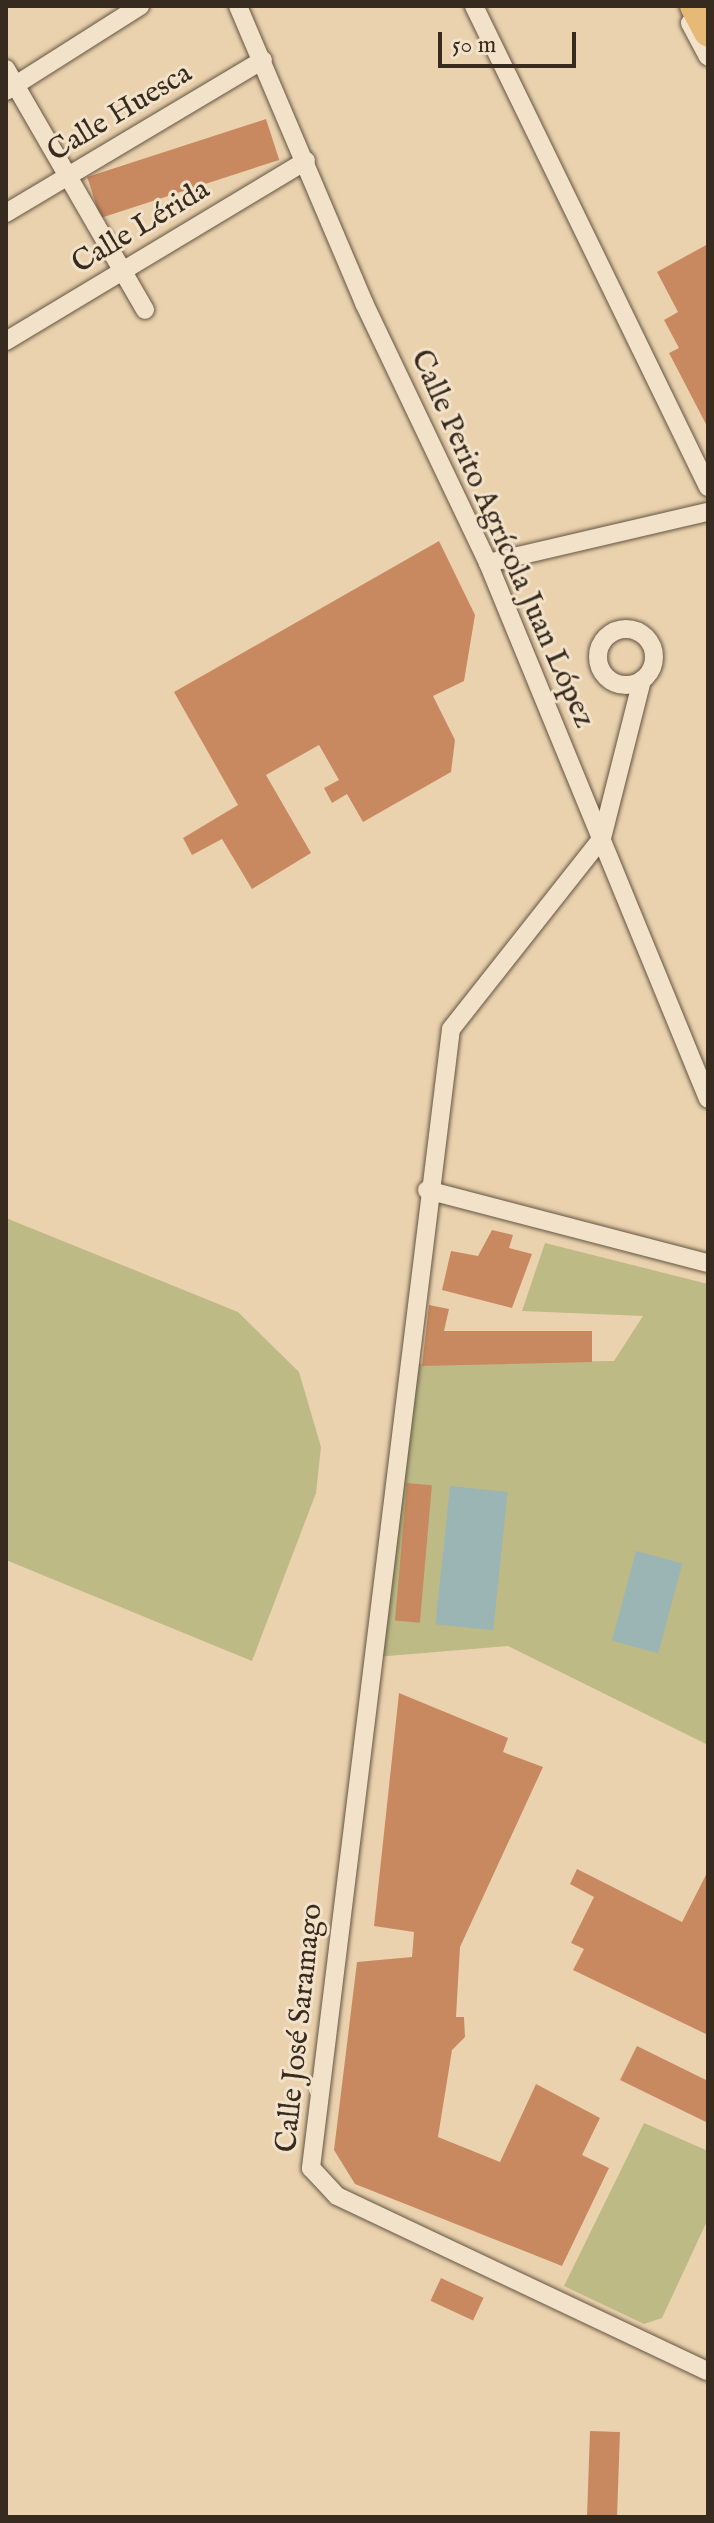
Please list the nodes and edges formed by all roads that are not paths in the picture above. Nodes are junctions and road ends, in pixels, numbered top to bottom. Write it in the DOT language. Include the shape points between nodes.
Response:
graph roads {
  1 [pos="140,6"];
  2 [pos="238,6"];
  3 [pos="474,6"];
  4 [pos="681,6"];
  5 [pos="694,6"];
  6 [pos="708,32"];
  7 [pos="708,57"];
  8 [pos="263,60"];
  9 [pos="9,82"];
  10 [pos="306,161"];
  11 [pos="69,178"];
  12 [pos="6,213"];
  13 [pos="122,271"];
  14 [pos="145,310"];
  15 [pos="6,341"];
  16 [pos="708,487"];
  17 [pos="708,512"];
  18 [pos="488,563"];
  19 [pos="642,680"];
  20 [pos="602,838"];
  21 [pos="708,1099"];
  22 [pos="427,1190"];
  23 [pos="708,1263"];
  24 [pos="708,2371"];
  1 -- 9 [label="street"];
  2 -- 8 [label="street, Calle Perito Agrícola Juan López"];
  3 -- 16 [label="street"];
  4 -- 7 [label="street"];
  5 -- 6 [label="main road"];
  8 -- 10 [label="street, Calle Perito Agrícola Juan López"];
  8 -- 11 [label="street, Calle Huesca"];
  9 -- 11 [label="street"];
  10 -- 13 [label="street, Calle Lérida"];
  10 -- 18 [label="street, Calle Perito Agrícola Juan López"];
  11 -- 12 [label="street, Calle Huesca"];
  11 -- 13 [label="street"];
  13 -- 14 [label="street"];
  13 -- 15 [label="street, Calle Lérida"];
  17 -- 18 [label="street"];
  18 -- 20 [label="street, Calle Perito Agrícola Juan López"];
  19 -- 20 [label="street"];
  20 -- 21 [label="street, Calle Perito Agrícola Juan López"];
  20 -- 22 [label="street, Calle José Saramago" via="451,1029"];
  22 -- 23 [label="street"];
  22 -- 24 [label="street, Calle José Saramago" via="311,2168 337,2196"];
}
